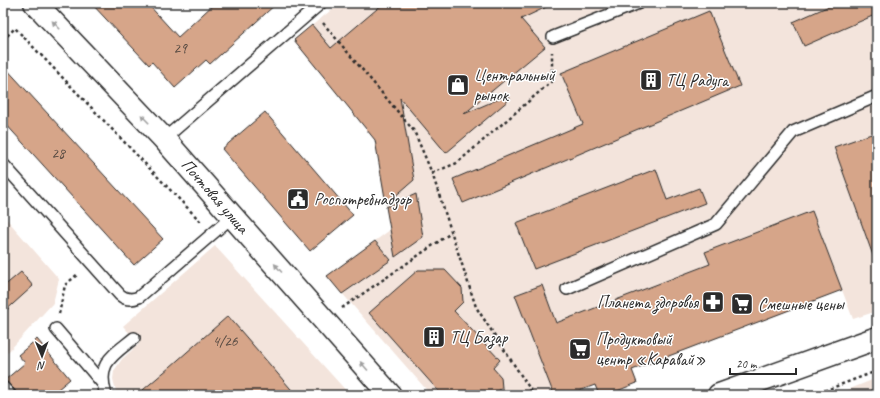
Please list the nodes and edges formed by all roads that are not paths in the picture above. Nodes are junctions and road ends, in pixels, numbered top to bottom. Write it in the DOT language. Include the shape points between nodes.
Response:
graph roads {
  1 [pos="35,3"];
  2 [pos="321,3"];
  3 [pos="639,3"];
  4 [pos="553,37"];
  5 [pos="877,96"];
  6 [pos="164,138"];
  7 [pos="3,164"];
  8 [pos="233,216"];
  9 [pos="568,289"];
  10 [pos="56,329"];
  11 [pos="134,338"];
  12 [pos="877,338"];
  13 [pos="102,384"];
  14 [pos="3,386"];
  15 [pos="10,395"];
  16 [pos="106,395"];
  17 [pos="390,395"];
  18 [pos="719,395"];
  6 -- 1 [label="street, Почтовая улица, one-way"];
  2 -- 6 [label="lane"];
  3 -- 4 [label="lane"];
  5 -- 9 [label="lane" via="793,132 716,224"];
  6 -- 8 [label="street, Почтовая улица"];
  7 -- 8 [label="lane" via="124,299 139,297"];
  17 -- 8 [label="street, Почтовая улица, one-way"];
  10 -- 13 [label="lane"];
  11 -- 13 [label="lane" via="109,359 103,372"];
  12 -- 18 [label="street"];
  13 -- 16 [label="lane"];
  14 -- 15 [label="lane"];
}
